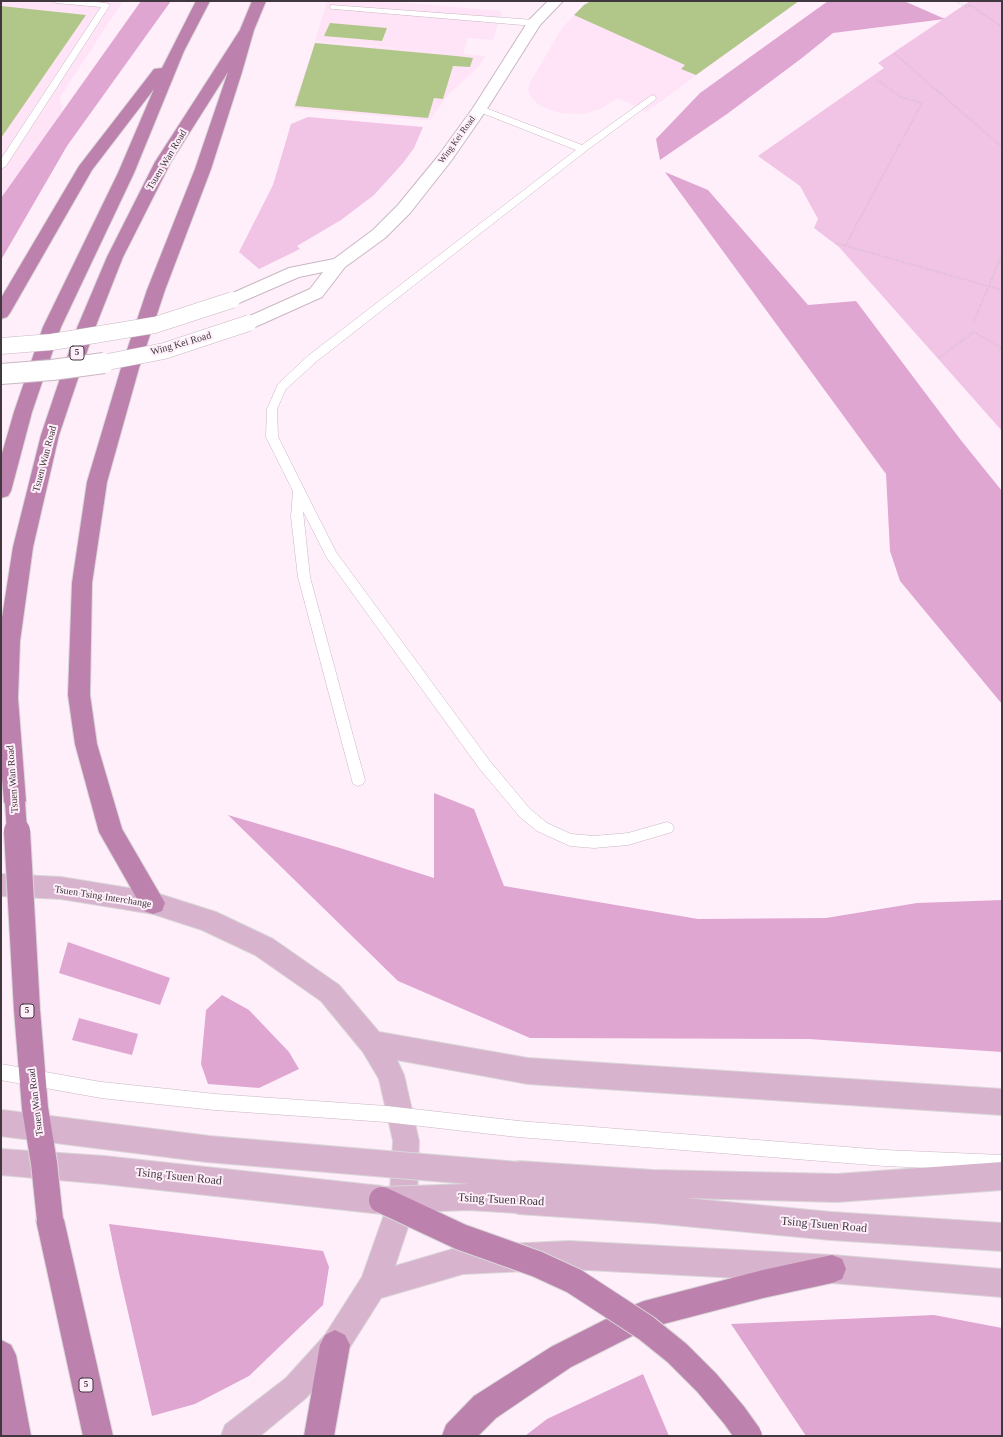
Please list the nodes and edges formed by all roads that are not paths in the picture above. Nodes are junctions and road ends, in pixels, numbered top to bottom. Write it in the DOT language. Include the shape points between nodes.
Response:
graph roads {
  1 [pos="56,1"];
  2 [pos="202,1"];
  3 [pos="259,1"];
  4 [pos="556,1"];
  5 [pos="334,6"];
  6 [pos="534,23"];
  7 [pos="248,30"];
  8 [pos="176,51"];
  9 [pos="652,98"];
  10 [pos="480,109"];
  11 [pos="583,149"];
  12 [pos="1,166"];
  13 [pos="339,263"];
  14 [pos="1,313"];
  15 [pos="1,346"];
  16 [pos="1,374"];
  17 [pos="299,490"];
  18 [pos="1,492"];
  19 [pos="358,780"];
  20 [pos="667,828"];
  21 [pos="1,885"];
  22 [pos="153,903"];
  23 [pos="372,1043"];
  24 [pos="1,1072"];
  25 [pos="1002,1102"];
  26 [pos="1,1123"];
  27 [pos="1,1162"];
  28 [pos="1002,1163"];
  29 [pos="1002,1176"];
  30 [pos="518,1187"];
  31 [pos="382,1200"];
  32 [pos="1002,1237"];
  33 [pos="832,1269"];
  34 [pos="1002,1283"];
  35 [pos="372,1287"];
  36 [pos="335,1345"];
  37 [pos="1,1355"];
  38 [pos="16,1436"];
  39 [pos="98,1436"];
  40 [pos="236,1436"];
  41 [pos="318,1436"];
  42 [pos="457,1436"];
  43 [pos="749,1436"];
  1 -- 12 [label="lane" via="106,5"];
  2 -- 8 [label="highway"];
  3 -- 7 [label="highway, Tsuen Wan Road / 5"];
  4 -- 6 [label="street, Wing Kei Road"];
  5 -- 6 [label="lane"];
  6 -- 10 [label="street, Wing Kei Road"];
  7 -- 22 [label="highway" via="203,169 156,290 130,368 97,482 82,584 79,694 86,744 111,832"];
  7 -- 39 [label="highway, Tsuen Wan Road / 5, bridge" via="163,162 115,257 86,328 50,436 23,547 9,641 7,698 26,1010 36,1108 50,1220"];
  8 -- 14 [label="highway" via="85,169"];
  8 -- 18 [label="highway" via="126,173 52,327 23,412"];
  9 -- 11 [label="lane"];
  10 -- 11 [label="lane"];
  10 -- 13 [label="street, Wing Kei Road" via="404,209 379,234"];
  11 -- 17 [label="lane" via="313,358 282,387 272,409 272,437"];
  13 -- 15 [label="street, Wing Kei Road, bridge" via="295,272 232,300 193,314 140,328 52,342"];
  13 -- 16 [label="street, Wing Kei Road, bridge" via="316,293 207,338 114,361"];
  17 -- 19 [label="lane" via="297,517 304,577"];
  17 -- 20 [label="lane" via="331,555 484,764 525,813 542,827 570,840 594,842 628,839"];
  21 -- 22 [label="main road, Tsuen Tsing Interchange" via="61,888"];
  22 -- 23 [label="main road, Tsuen Tsing Interchange" via="207,920 264,947 330,993"];
  23 -- 25 [label="main road" via="528,1071"];
  23 -- 35 [label="main road, Tsuen Tsing Interchange" via="391,1075 406,1141 403,1200"];
  24 -- 28 [label="lane, bridge" via="101,1090 215,1102 386,1114 518,1129 884,1158"];
  26 -- 30 [label="main road, Tsing Tsuen Road, bridge"];
  27 -- 31 [label="main road, Tsing Tsuen Road" via="104,1170"];
  29 -- 30 [label="main road, Tsing Tsuen Road" via="830,1188 653,1184"];
  30 -- 31 [label="main road, Tsing Tsuen Road, bridge" via="469,1197"];
  30 -- 32 [label="main road, Tsing Tsuen Road" via="653,1209 831,1226"];
  31 -- 43 [label="highway, bridge" via="461,1237 537,1264 574,1281 610,1304 678,1353 707,1383"];
  33 -- 34 [label="main road"];
  33 -- 35 [label="main road" via="569,1255 463,1260"];
  33 -- 42 [label="highway" via="644,1315 561,1357 486,1407"];
  35 -- 36 [label="main road, Tsuen Tsing Interchange"];
  36 -- 40 [label="main road, Tsuen Tsing Interchange" via="296,1388"];
  36 -- 41 [label="highway"];
  37 -- 38 [label="highway"];
}
